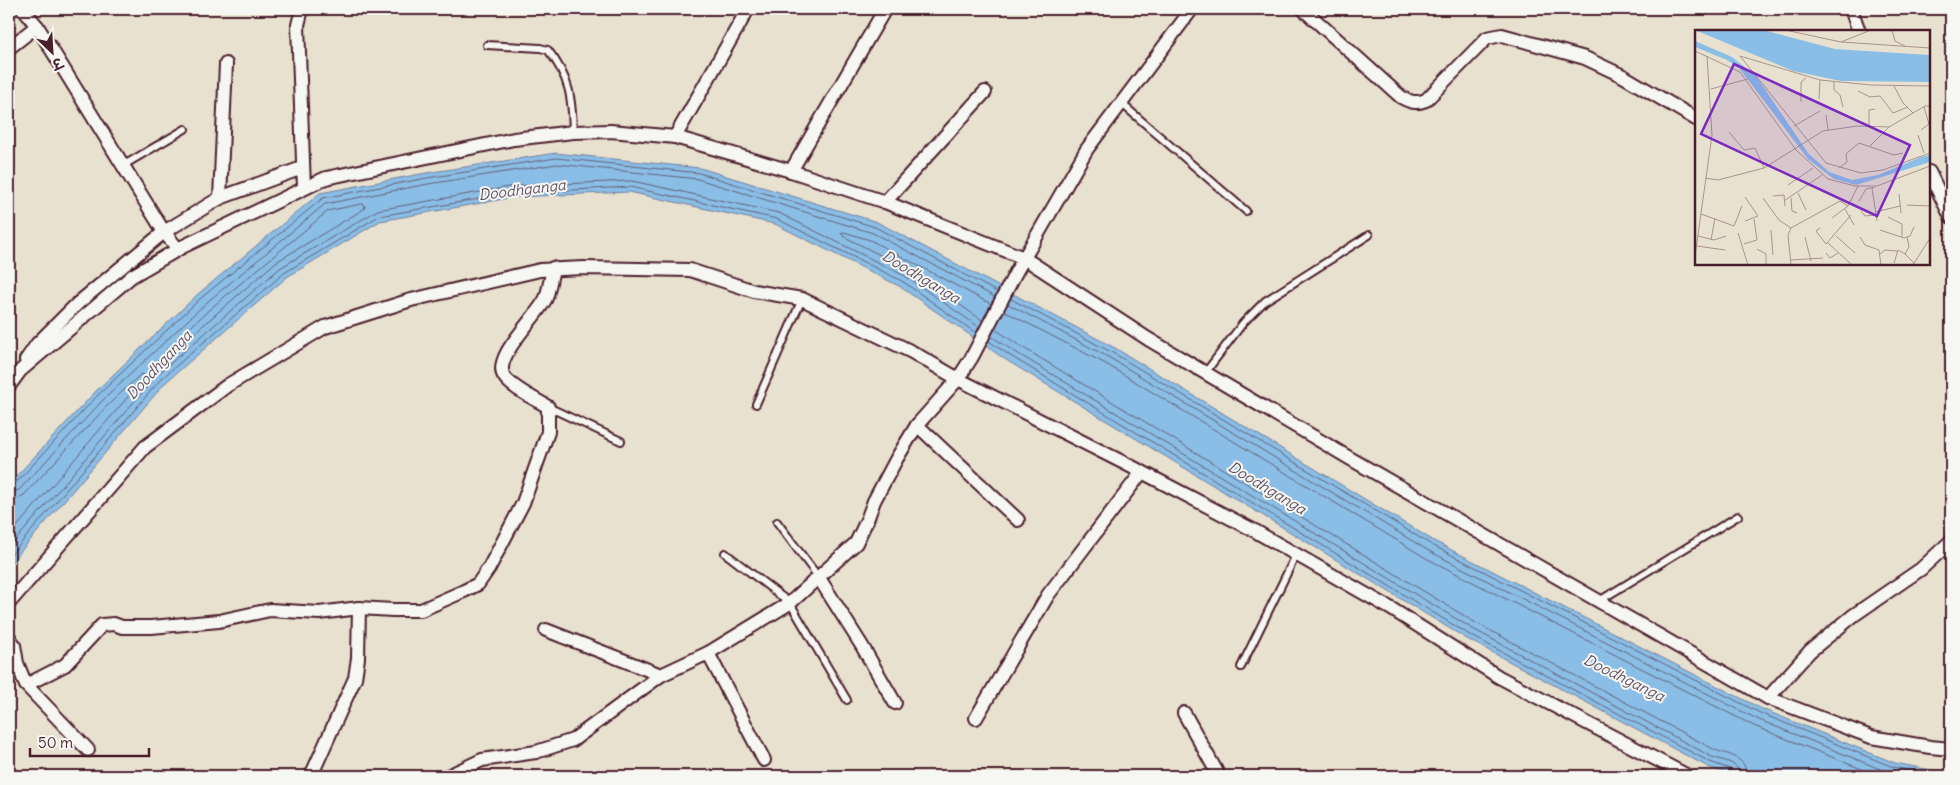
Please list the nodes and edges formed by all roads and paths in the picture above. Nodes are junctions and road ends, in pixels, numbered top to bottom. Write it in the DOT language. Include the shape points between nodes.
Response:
graph roads {
  1 [pos="23,9"];
  2 [pos="302,9"];
  3 [pos="748,9"];
  4 [pos="885,9"];
  5 [pos="1192,9"];
  6 [pos="1303,9"];
  7 [pos="1851,9"];
  8 [pos="38,26"];
  9 [pos="1859,30"];
  10 [pos="487,45"];
  11 [pos="9,48"];
  12 [pos="226,64"];
  13 [pos="986,92"];
  14 [pos="1121,104"];
  15 [pos="1695,118"];
  16 [pos="185,129"];
  17 [pos="573,132"];
  18 [pos="675,138"];
  19 [pos="124,164"];
  20 [pos="302,168"];
  21 [pos="791,171"];
  22 [pos="1930,174"];
  23 [pos="304,188"];
  24 [pos="220,198"];
  25 [pos="885,202"];
  26 [pos="1246,211"];
  27 [pos="1951,217"];
  28 [pos="164,232"];
  29 [pos="1369,235"];
  30 [pos="178,250"];
  31 [pos="1024,258"];
  32 [pos="553,268"];
  33 [pos="802,299"];
  34 [pos="20,371"];
  35 [pos="1205,373"];
  36 [pos="958,379"];
  37 [pos="9,386"];
  38 [pos="756,404"];
  39 [pos="548,407"];
  40 [pos="918,425"];
  41 [pos="621,441"];
  42 [pos="1142,472"];
  43 [pos="1738,516"];
  44 [pos="1018,520"];
  45 [pos="777,522"];
  46 [pos="1951,542"];
  47 [pos="725,553"];
  48 [pos="1296,555"];
  49 [pos="818,578"];
  50 [pos="1598,602"];
  51 [pos="9,603"];
  52 [pos="790,604"];
  53 [pos="359,608"];
  54 [pos="546,630"];
  55 [pos="9,637"];
  56 [pos="708,653"];
  57 [pos="1241,667"];
  58 [pos="661,675"];
  59 [pos="26,685"];
  60 [pos="1768,698"];
  61 [pos="847,700"];
  62 [pos="895,703"];
  63 [pos="1184,713"];
  64 [pos="976,718"];
  65 [pos="1951,748"];
  66 [pos="88,750"];
  67 [pos="764,760"];
  68 [pos="310,776"];
  69 [pos="451,776"];
  70 [pos="1219,776"];
  71 [pos="1688,776"];
  1 -- 8 [label="street"];
  2 -- 20 [label="street" via="298,25"];
  3 -- 18 [label="street"];
  4 -- 21 [label="street"];
  5 -- 14 [label="street"];
  6 -- 15 [label="street" via="1410,102 1426,100 1482,42 1502,35 1585,58 1623,76"];
  7 -- 9 [label="street"];
  8 -- 11 [label="street"];
  8 -- 19 [label="street"];
  10 -- 17 [label="lane" via="548,50 565,76 570,92"];
  12 -- 24 [label="street"];
  13 -- 25 [label="street"];
  14 -- 26 [label="lane"];
  14 -- 31 [label="street" via="1087,149"];
  16 -- 19 [label="lane"];
  17 -- 18 [label="street" via="611,131"];
  17 -- 23 [label="street" via="514,139 335,176"];
  18 -- 21 [label="street"];
  19 -- 28 [label="street"];
  20 -- 23 [label="street"];
  20 -- 24 [label="street"];
  21 -- 25 [label="street"];
  22 -- 27 [label="street"];
  23 -- 30 [label="street"];
  24 -- 28 [label="street"];
  25 -- 31 [label="street"];
  28 -- 30 [label="street"];
  28 -- 34 [label="street" via="77,304 36,344"];
  29 -- 35 [label="lane" via="1264,301 1242,323"];
  30 -- 34 [label="street" via="132,276"];
  31 -- 35 [label="street"];
  31 -- 36 [label="street"];
  32 -- 33 [label="street" via="690,270 754,291"];
  32 -- 39 [label="street" via="546,299 505,356 501,368 504,378"];
  32 -- 51 [label="street" via="411,300 325,327 236,380 145,447"];
  33 -- 36 [label="street" via="912,352"];
  33 -- 38 [label="lane"];
  34 -- 37 [label="street"];
  35 -- 50 [label="street"];
  36 -- 40 [label="street"];
  36 -- 42 [label="street"];
  39 -- 41 [label="lane"];
  39 -- 53 [label="street" via="548,432 523,503 490,568 478,584 421,610"];
  40 -- 44 [label="street"];
  40 -- 49 [label="street" via="874,500 856,543"];
  42 -- 48 [label="street"];
  42 -- 64 [label="street" via="1048,595"];
  43 -- 50 [label="lane"];
  45 -- 49 [label="lane"];
  46 -- 60 [label="street" via="1921,569 1854,615 1810,651"];
  47 -- 52 [label="lane"];
  48 -- 57 [label="lane"];
  48 -- 71 [label="street" via="1390,608 1499,678"];
  49 -- 52 [label="street"];
  49 -- 62 [label="street"];
  50 -- 60 [label="street"];
  52 -- 56 [label="street"];
  52 -- 61 [label="lane"];
  53 -- 59 [label="street" via="319,613 270,610 219,621 151,627 102,626 65,666"];
  53 -- 68 [label="street" via="355,678"];
  54 -- 58 [label="street"];
  55 -- 59 [label="street"];
  56 -- 58 [label="street"];
  56 -- 67 [label="street"];
  58 -- 69 [label="street" via="573,740 536,752 482,760"];
  59 -- 66 [label="street"];
  60 -- 65 [label="street" via="1871,737"];
  63 -- 70 [label="street"];
}
